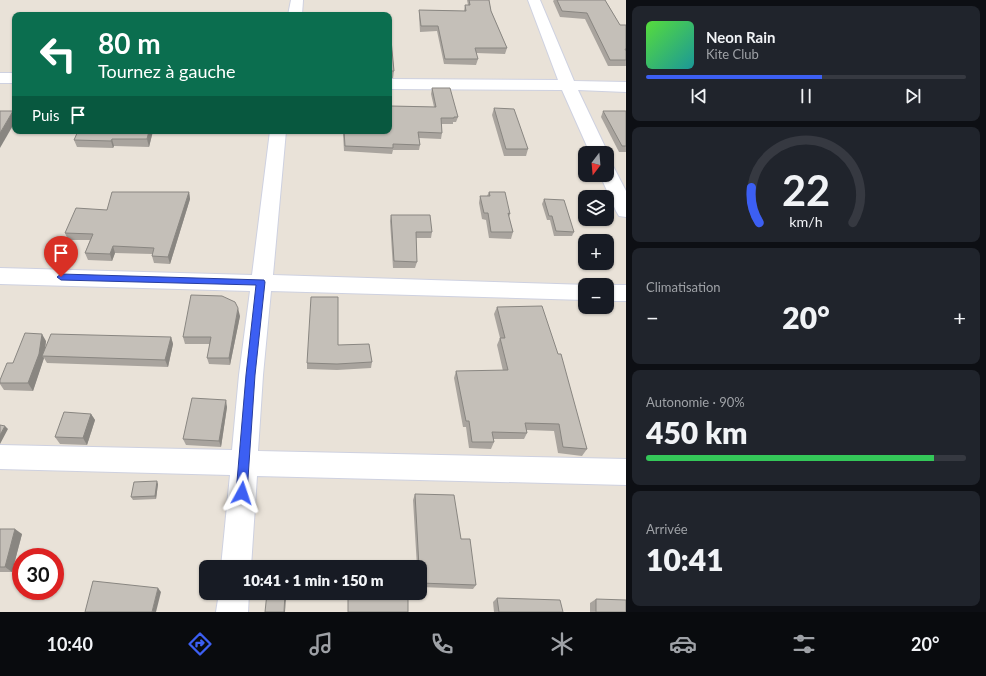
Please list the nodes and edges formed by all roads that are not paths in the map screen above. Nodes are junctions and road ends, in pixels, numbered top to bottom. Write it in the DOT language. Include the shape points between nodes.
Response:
graph roads {
  1 [pos="297,0"];
  2 [pos="534,0"];
  3 [pos="295,12"];
  4 [pos="0,78"];
  5 [pos="12,78"];
  6 [pos="392,84"];
  7 [pos="568,86"];
  8 [pos="626,87"];
  9 [pos="278,134"];
  10 [pos="596,146"];
  11 [pos="613,182"];
  12 [pos="626,211"];
  13 [pos="0,276"];
  14 [pos="261,282"];
  15 [pos="578,292"];
  16 [pos="614,293"];
  17 [pos="626,293"];
  18 [pos="0,457"];
  19 [pos="244,463"];
  20 [pos="626,472"];
  21 [pos="237,560"];
  22 [pos="233,600"];
  23 [pos="232,612"];
  1 -- 3 [label="street"];
  2 -- 7 [label="street"];
  4 -- 5 [label="street"];
  6 -- 7 [label="street"];
  7 -- 8 [label="street"];
  7 -- 10 [label="street"];
  9 -- 14 [label="street"];
  11 -- 12 [label="street"];
  13 -- 14 [label="street"];
  14 -- 15 [label="street"];
  14 -- 19 [label="street" via="250,375"];
  16 -- 17 [label="street"];
  18 -- 19 [label="street"];
  19 -- 20 [label="street"];
  19 -- 21 [label="street"];
  22 -- 23 [label="street"];
}
